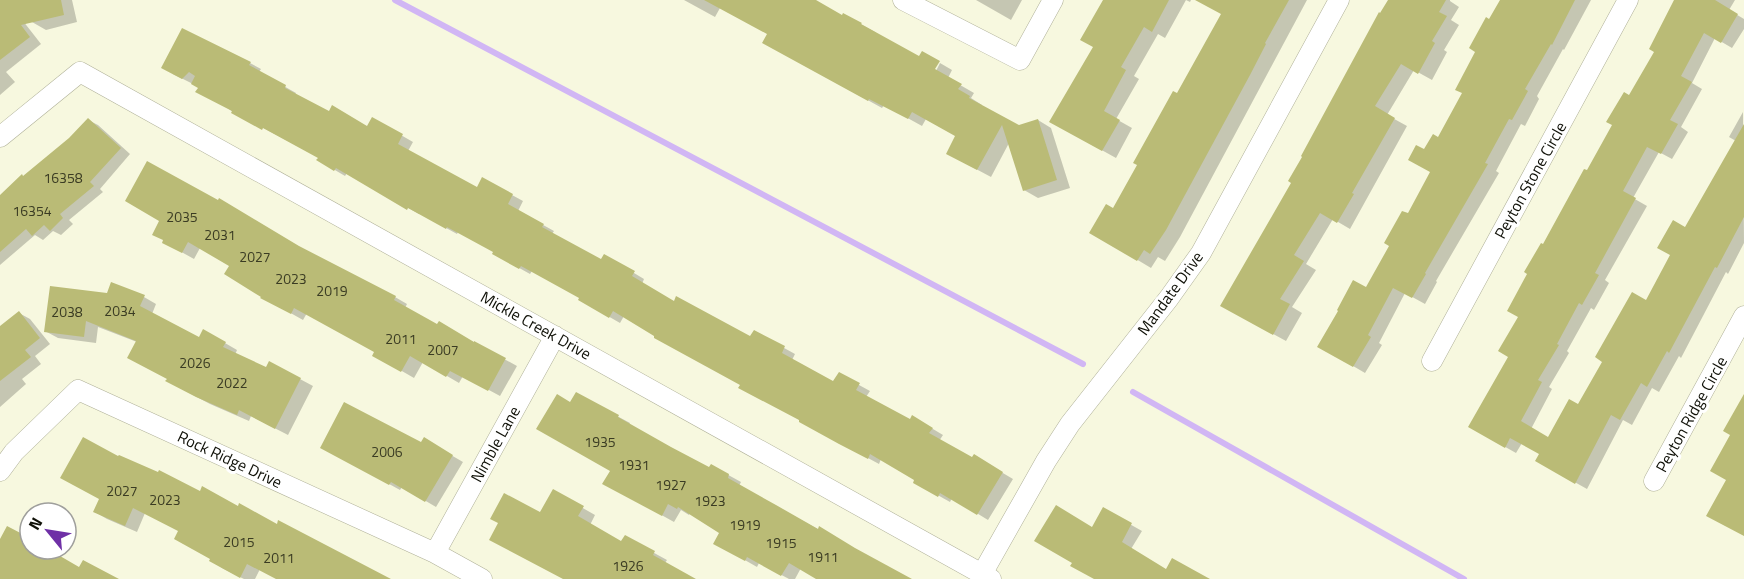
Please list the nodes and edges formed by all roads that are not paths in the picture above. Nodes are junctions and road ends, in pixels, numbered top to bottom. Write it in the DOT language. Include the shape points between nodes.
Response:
graph roads {
  1 [pos="903,0"];
  2 [pos="1053,0"];
  3 [pos="1339,0"];
  4 [pos="1628,0"];
  5 [pos="0,137"];
  6 [pos="1744,316"];
  7 [pos="555,336"];
  8 [pos="1432,361"];
  9 [pos="0,471"];
  10 [pos="1654,481"];
  11 [pos="435,553"];
  12 [pos="987,576"];
  13 [pos="482,579"];
  1 -- 2 [label="street" via="1020,60"];
  3 -- 12 [label="street, Mandate Drive" via="1201,253 1070,424 1046,461"];
  4 -- 8 [label="street, Peyton Stone Circle"];
  5 -- 7 [label="street, Mickle Creek Drive" via="80,72"];
  6 -- 10 [label="street, Peyton Ridge Circle"];
  7 -- 11 [label="street, Nimble Lane"];
  7 -- 12 [label="street, Mickle Creek Drive"];
  9 -- 11 [label="street, Rock Ridge Drive" via="14,452 78,390"];
  11 -- 13 [label="street, Rock Ridge Drive"];
}
